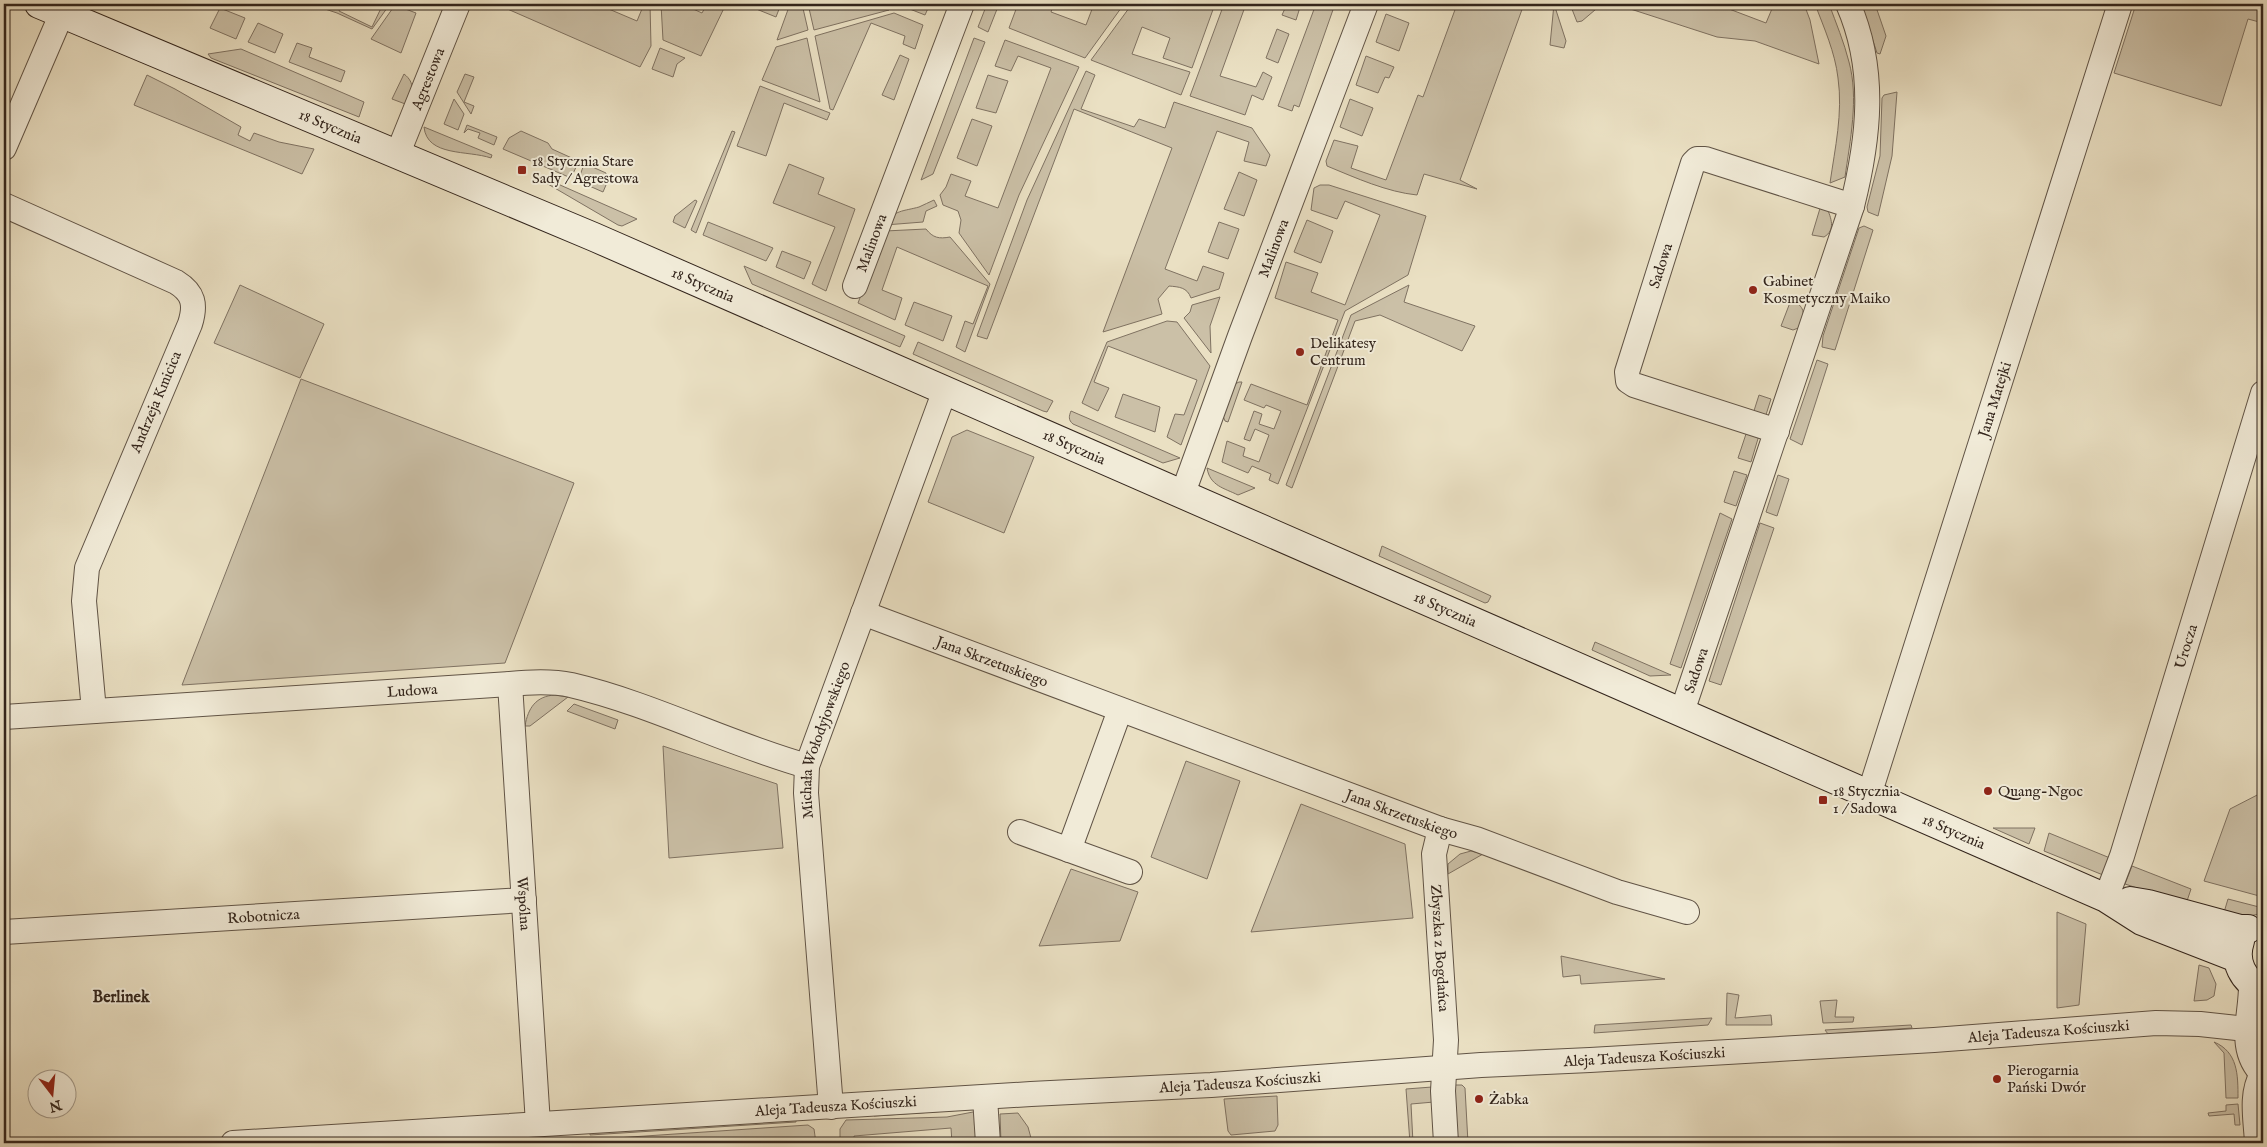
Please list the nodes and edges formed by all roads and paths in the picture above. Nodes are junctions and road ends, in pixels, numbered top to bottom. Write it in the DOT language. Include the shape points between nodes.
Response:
graph roads {
  1 [pos="458,4"];
  2 [pos="962,4"];
  3 [pos="1366,4"];
  4 [pos="1848,4"];
  5 [pos="2120,4"];
  6 [pos="50,9"];
  7 [pos="4,148"];
  8 [pos="398,154"];
  9 [pos="4,206"];
  10 [pos="1852,206"];
  11 [pos="855,286"];
  12 [pos="945,390"];
  13 [pos="2263,394"];
  14 [pos="1777,431"];
  15 [pos="1183,494"];
  16 [pos="863,613"];
  17 [pos="510,684"];
  18 [pos="1120,710"];
  19 [pos="94,712"];
  20 [pos="1682,712"];
  21 [pos="4,717"];
  22 [pos="807,766"];
  23 [pos="1869,795"];
  24 [pos="1440,829"];
  25 [pos="1020,832"];
  26 [pos="1068,850"];
  27 [pos="1130,872"];
  28 [pos="2106,898"];
  29 [pos="524,900"];
  30 [pos="1687,912"];
  31 [pos="2256,925"];
  32 [pos="4,932"];
  33 [pos="2237,958"];
  34 [pos="2259,993"];
  35 [pos="2246,1029"];
  36 [pos="1444,1068"];
  37 [pos="2263,1074"];
  38 [pos="985,1098"];
  39 [pos="831,1107"];
  40 [pos="538,1124"];
  41 [pos="233,1143"];
  42 [pos="988,1143"];
  43 [pos="1446,1143"];
  44 [pos="2258,1143"];
  1 -- 8 [label="street, Agrestowa"];
  2 -- 11 [label="street, Malinowa"];
  3 -- 15 [label="street, Malinowa"];
  4 -- 10 [label="street, Sadowa" via="1864,56 1868,90 1862,164"];
  5 -- 23 [label="street, Jana Matejki"];
  6 -- 7 [label="street"];
  6 -- 8 [label="main road, 18 Stycznia"];
  8 -- 12 [label="main road, 18 Stycznia"];
  9 -- 19 [label="street, Andrzeja Kmicica" via="176,282 190,293 194,303 190,324 87,568 84,601"];
  10 -- 14 [label="street, Sadowa"];
  10 -- 14 [label="street, Sadowa" via="1705,159 1697,158 1693,163 1627,372 1628,381"];
  12 -- 15 [label="main road, 18 Stycznia"];
  12 -- 16 [label="street, Michała Wołodyjowskiego"];
  13 -- 28 [label="street, Urocza" via="2122,856"];
  14 -- 20 [label="street, Sadowa"];
  15 -- 20 [label="main road, 18 Stycznia"];
  16 -- 18 [label="street, Jana Skrzetuskiego"];
  16 -- 22 [label="street, Michała Wołodyjowskiego"];
  17 -- 19 [label="street, Ludowa"];
  17 -- 22 [label="street, Ludowa" via="571,685"];
  17 -- 29 [label="street, Wspólna"];
  18 -- 24 [label="street, Jana Skrzetuskiego"];
  18 -- 26 [label="street"];
  19 -- 21 [label="street, Ludowa"];
  20 -- 23 [label="main road, 18 Stycznia"];
  22 -- 39 [label="street, Michała Wołodyjowskiego" via="806,793"];
  23 -- 28 [label="main road, 18 Stycznia"];
  24 -- 30 [label="street, Jana Skrzetuskiego" via="1476,839 1617,892"];
  24 -- 36 [label="street, Zbyszka z Bogdańca" via="1434,854 1446,1040"];
  25 -- 26 [label="street"];
  26 -- 27 [label="street"];
  28 -- 31 [label="main road, 18 Stycznia" via="2148,904 2231,927"];
  28 -- 33 [label="main road, 18 Stycznia" via="2142,921"];
  29 -- 32 [label="street, Robotnicza"];
  29 -- 40 [label="street, Wspólna"];
  31 -- 33 [label="main road" via="2239,942"];
  33 -- 34 [label="main road" via="2243,974"];
  34 -- 35 [label="street" via="2251,996"];
  35 -- 36 [label="street, Aleja Tadeusza Kościuszki" via="2156,1024"];
  35 -- 37 [label="street" via="2249,1048"];
  36 -- 38 [label="street, Aleja Tadeusza Kościuszki"];
  36 -- 43 [label="street, Zbyszka z Bogdańca"];
  37 -- 44 [label="street" via="2256,1084 2254,1096"];
  38 -- 39 [label="street, Aleja Tadeusza Kościuszki"];
  38 -- 42 [label="street"];
  39 -- 40 [label="street, Aleja Tadeusza Kościuszki"];
  40 -- 41 [label="street, Aleja Tadeusza Kościuszki"];
}
